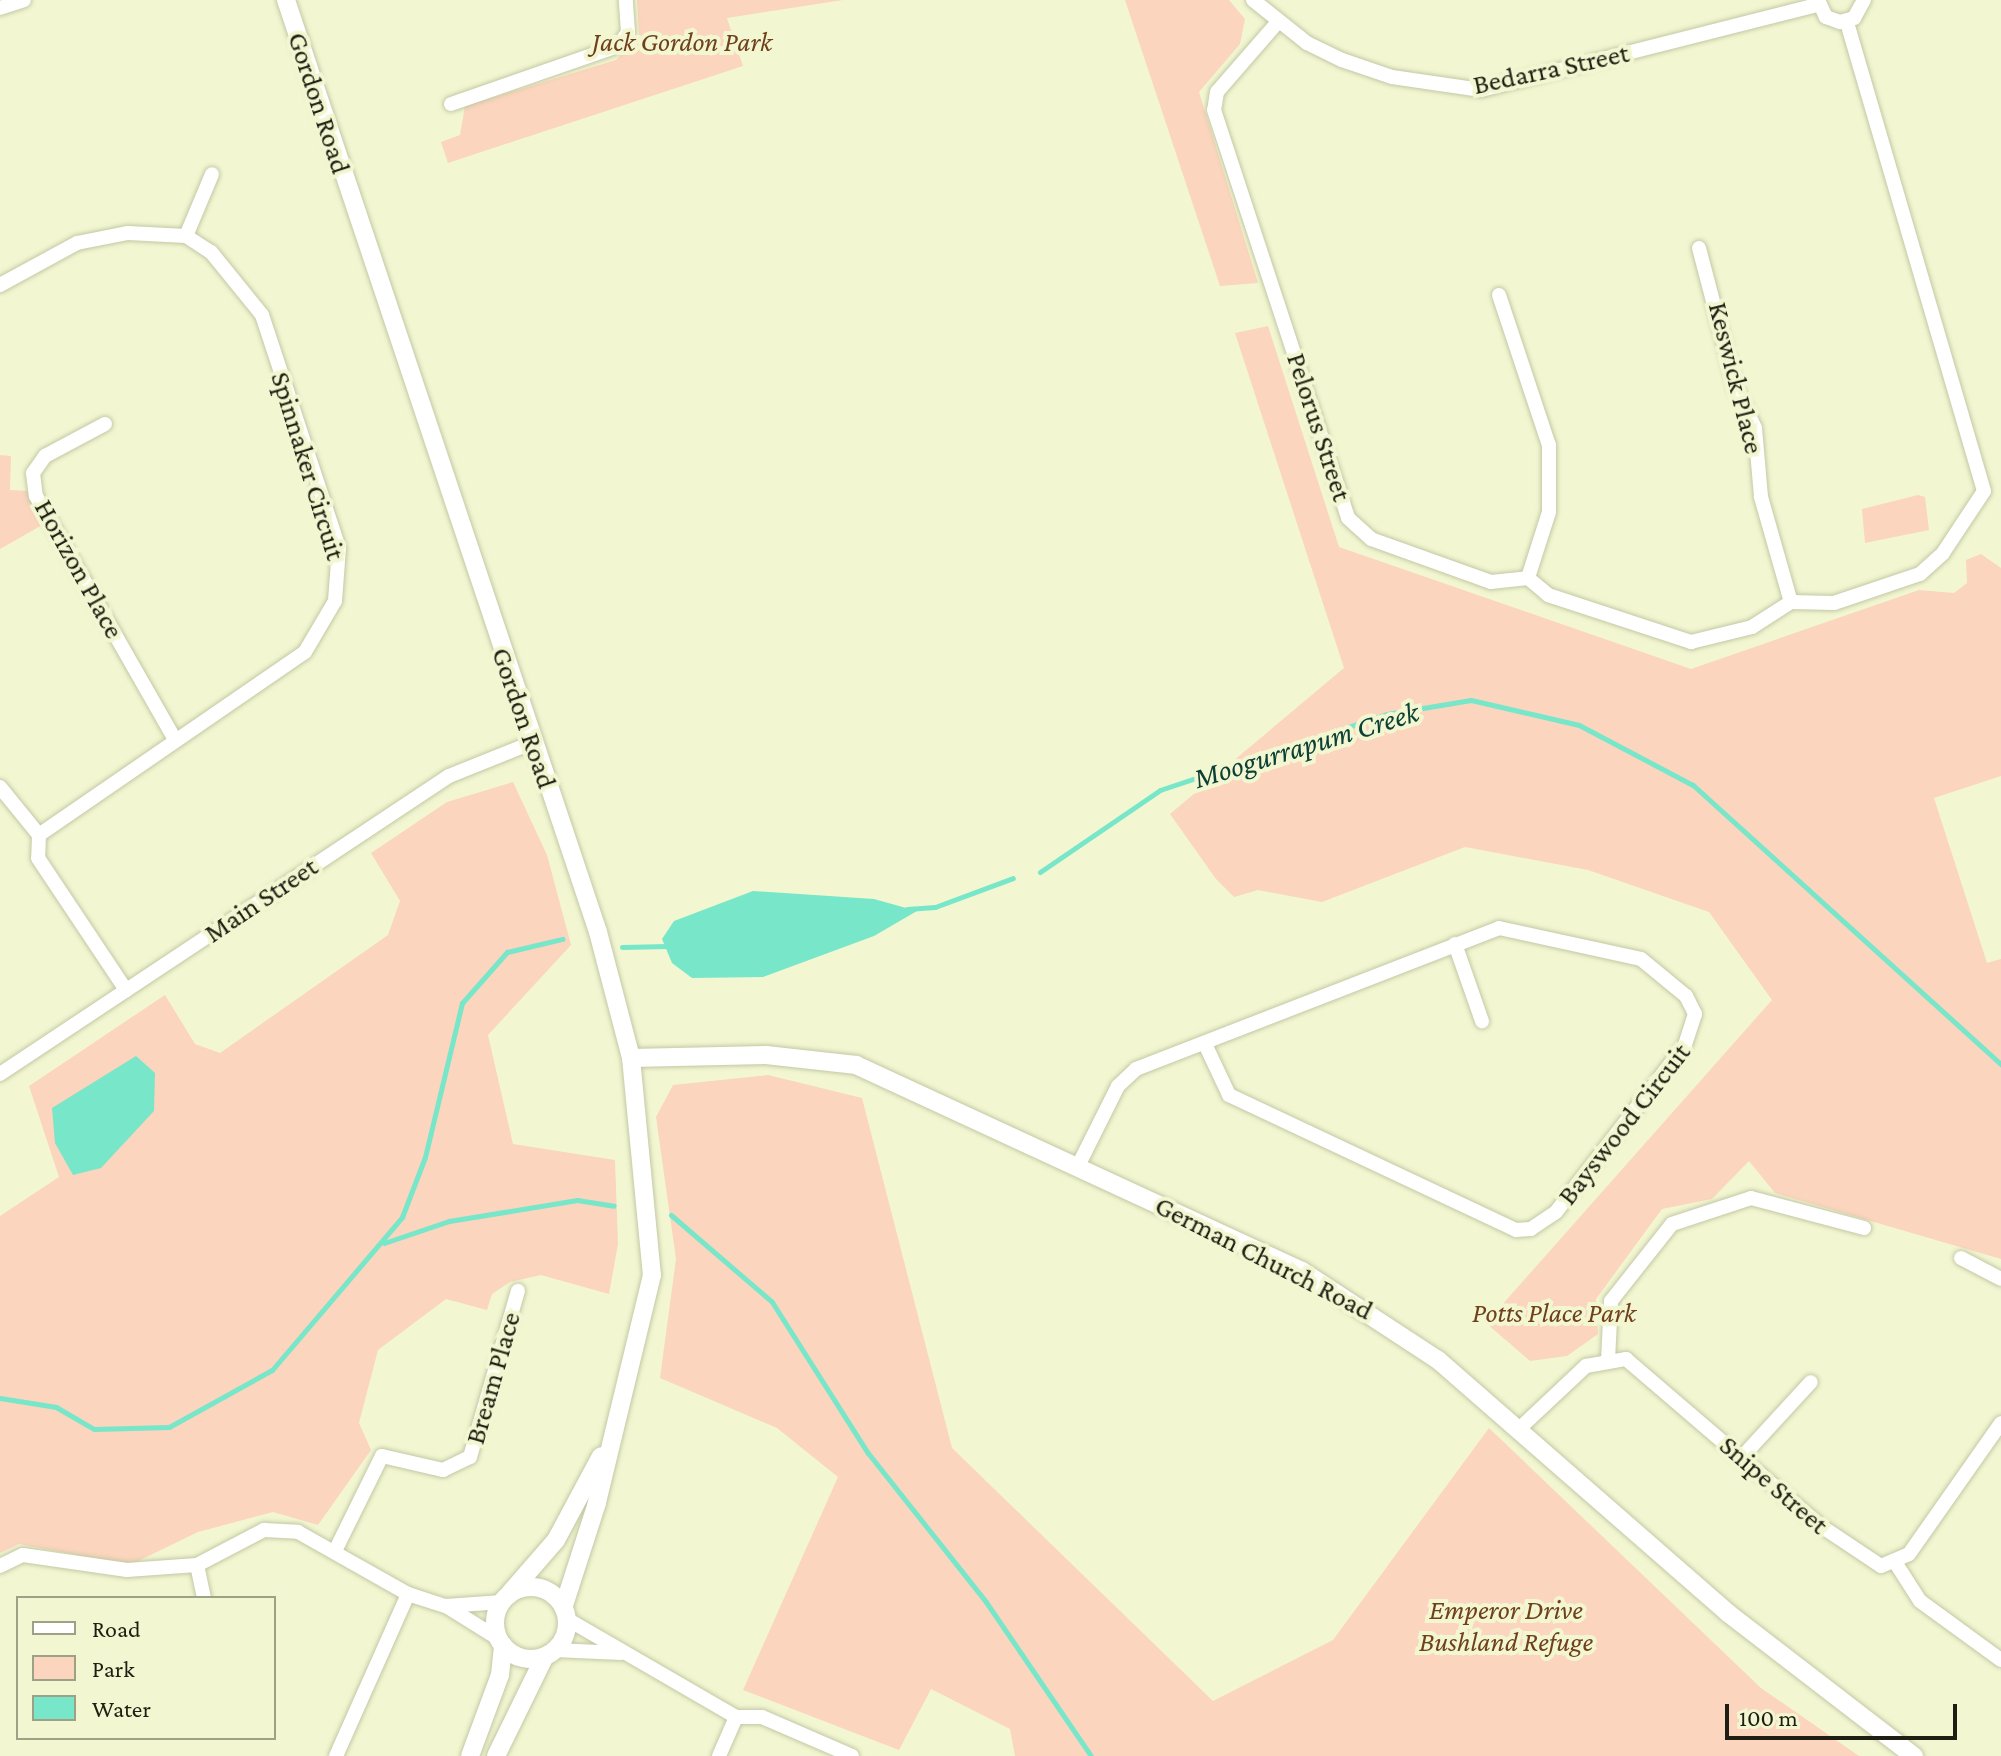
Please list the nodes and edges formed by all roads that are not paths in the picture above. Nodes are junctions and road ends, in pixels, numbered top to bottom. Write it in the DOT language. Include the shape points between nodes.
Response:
graph roads {
  1 [pos="24,0"];
  2 [pos="286,0"];
  3 [pos="626,0"];
  4 [pos="1253,0"];
  5 [pos="1864,0"];
  6 [pos="1818,2"];
  7 [pos="0,8"];
  8 [pos="1847,21"];
  9 [pos="1277,23"];
  10 [pos="451,104"];
  11 [pos="212,174"];
  12 [pos="186,236"];
  13 [pos="1699,248"];
  14 [pos="0,285"];
  15 [pos="1499,295"];
  16 [pos="105,424"];
  17 [pos="2001,489"];
  18 [pos="1984,491"];
  19 [pos="1528,578"];
  20 [pos="1791,602"];
  21 [pos="175,740"];
  22 [pos="531,743"];
  23 [pos="0,787"];
  24 [pos="39,835"];
  25 [pos="1455,944"];
  26 [pos="126,990"];
  27 [pos="1482,1021"];
  28 [pos="1205,1044"];
  29 [pos="631,1058"];
  30 [pos="0,1074"];
  31 [pos="1079,1164"];
  32 [pos="1864,1228"];
  33 [pos="1961,1258"];
  34 [pos="2001,1279"];
  35 [pos="518,1291"];
  36 [pos="1608,1360"];
  37 [pos="1811,1382"];
  38 [pos="2001,1423"];
  39 [pos="1520,1428"];
  40 [pos="605,1450"];
  41 [pos="1741,1458"];
  42 [pos="335,1551"];
  43 [pos="1895,1562"];
  44 [pos="197,1565"];
  45 [pos="0,1566"];
  46 [pos="408,1594"];
  47 [pos="204,1596"];
  48 [pos="504,1599"];
  49 [pos="446,1606"];
  50 [pos="565,1613"];
  51 [pos="501,1642"];
  52 [pos="550,1653"];
  53 [pos="621,1653"];
  54 [pos="2001,1660"];
  55 [pos="736,1717"];
  56 [pos="336,1756"];
  57 [pos="470,1756"];
  58 [pos="496,1756"];
  59 [pos="719,1756"];
  60 [pos="852,1756"];
  61 [pos="1914,1756"];
  1 -- 7 [label="street"];
  2 -- 22 [label="street, Gordon Road"];
  3 -- 10 [label="street" via="630,24 618,46"];
  4 -- 9 [label="street, Bedarra Street"];
  5 -- 8 [label="street"];
  6 -- 8 [label="street" via="1826,17"];
  6 -- 9 [label="street, Bedarra Street" via="1481,90 1392,77 1307,43"];
  8 -- 18 [label="street"];
  9 -- 19 [label="street, Pelorus Street" via="1217,92 1214,110 1348,518 1371,539 1491,582"];
  11 -- 12 [label="street"];
  12 -- 14 [label="street" via="128,233 77,243"];
  12 -- 21 [label="street, Spinnaker Circuit" via="232,272 262,315 339,548 341,575 321,632 305,652"];
  13 -- 20 [label="street, Keswick Place" via="1736,389 1755,428 1761,497"];
  15 -- 19 [label="street" via="1549,445 1549,512"];
  16 -- 21 [label="street, Horizon Place" via="45,456 33,473 36,496"];
  17 -- 18 [label="street"];
  18 -- 20 [label="street" via="1943,553 1920,574 1834,603"];
  19 -- 20 [label="street" via="1548,595 1691,642 1752,627"];
  21 -- 24 [label="street, Spinnaker Circuit"];
  22 -- 26 [label="street, Main Street" via="449,776"];
  22 -- 29 [label="street, Gordon Road" via="598,932"];
  23 -- 24 [label="street"];
  24 -- 26 [label="street" via="38,858"];
  25 -- 27 [label="street"];
  25 -- 28 [label="street, Bayswood Circuit"];
  25 -- 28 [label="street, Bayswood Circuit" via="1499,928 1522,929 1641,959 1686,996 1695,1014 1685,1045 1556,1212 1531,1229 1516,1230 1229,1095"];
  26 -- 30 [label="street, Main Street"];
  28 -- 31 [label="street, Bayswood Circuit" via="1124,1076"];
  29 -- 31 [label="street, German Church Road" via="766,1055 856,1065"];
  29 -- 40 [label="street, Gordon Road" via="652,1275"];
  31 -- 39 [label="street, German Church Road" via="1302,1271 1379,1316"];
  32 -- 36 [label="street" via="1751,1198 1662,1233 1611,1301"];
  33 -- 34 [label="street"];
  35 -- 42 [label="street, Bream Place" via="470,1457 443,1470 382,1456"];
  36 -- 39 [label="street" via="1576,1374"];
  36 -- 41 [label="street, Snipe Street" via="1644,1370"];
  37 -- 41 [label="street"];
  38 -- 43 [label="street" via="1909,1554"];
  39 -- 61 [label="street, German Church Road" via="1728,1613"];
  40 -- 48 [label="street, Gordon Road" via="556,1540"];
  40 -- 50 [label="street, Gordon Road" via="597,1503"];
  41 -- 43 [label="street, Snipe Street" via="1867,1562"];
  42 -- 44 [label="street" via="298,1532 264,1530"];
  42 -- 46 [label="street"];
  43 -- 54 [label="street" via="1920,1601"];
  44 -- 45 [label="street" via="127,1570 23,1555"];
  44 -- 47 [label="street"];
  46 -- 49 [label="street"];
  46 -- 56 [label="street"];
  48 -- 49 [label="street"];
  48 -- 50 [label="street" via="538,1588"];
  48 -- 51 [label="street"];
  49 -- 51 [label="street"];
  50 -- 52 [label="street"];
  50 -- 53 [label="street"];
  51 -- 52 [label="street" via="522,1658"];
  51 -- 57 [label="street" via="500,1675"];
  52 -- 53 [label="street"];
  52 -- 58 [label="street"];
  53 -- 55 [label="street"];
  55 -- 59 [label="street"];
  55 -- 60 [label="street" via="762,1717"];
}
